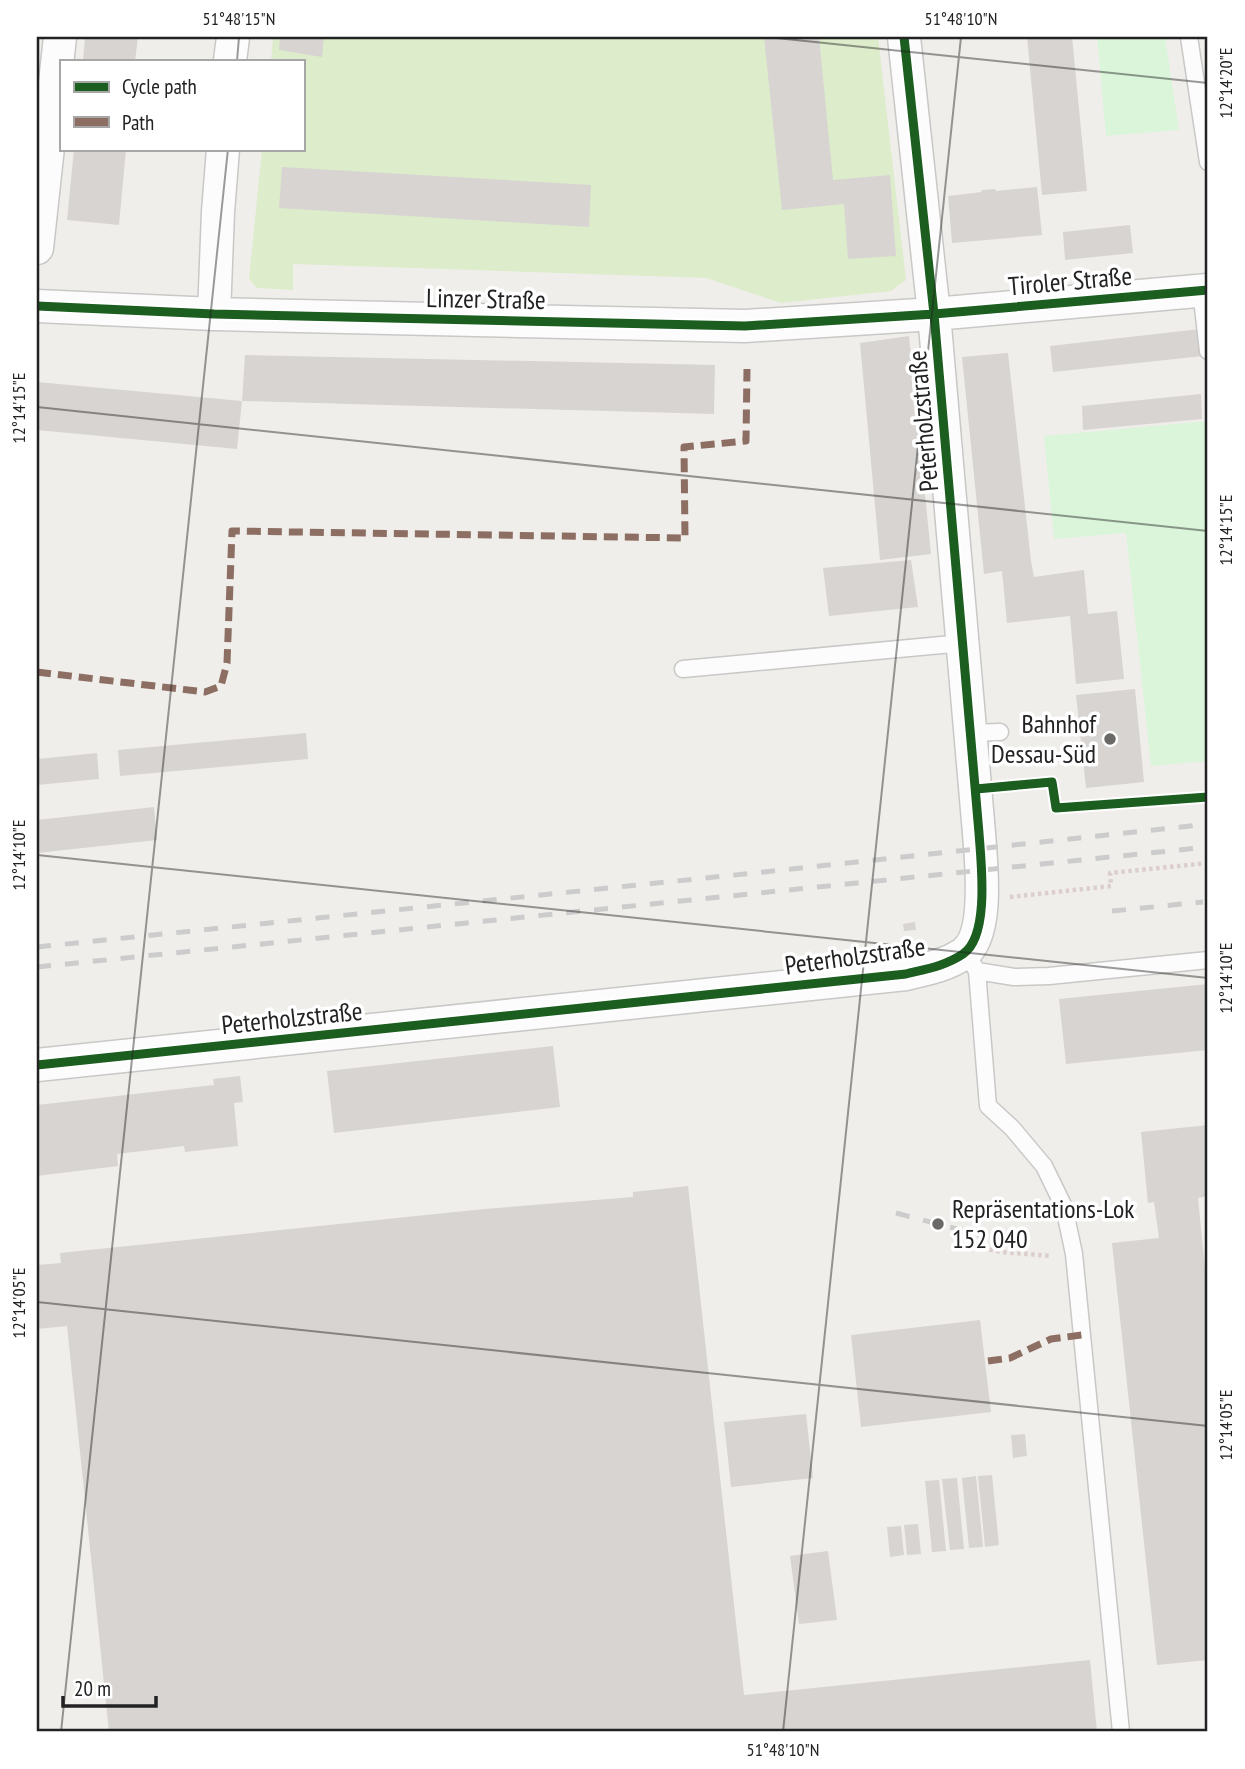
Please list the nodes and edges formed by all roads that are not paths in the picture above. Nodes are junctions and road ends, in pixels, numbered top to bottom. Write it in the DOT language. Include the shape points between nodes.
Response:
graph roads {
  1 [pos="60,37"];
  2 [pos="233,37"];
  3 [pos="904,37"];
  4 [pos="1189,37"];
  5 [pos="230,60"];
  6 [pos="223,150"];
  7 [pos="1208,162"];
  8 [pos="37,248"];
  9 [pos="1205,290"];
  10 [pos="37,306"];
  11 [pos="214,314"];
  12 [pos="934,314"];
  13 [pos="1208,351"];
  14 [pos="963,643"];
  15 [pos="682,669"];
  16 [pos="1208,961"];
  17 [pos="971,962"];
  18 [pos="37,1065"];
  19 [pos="1121,1732"];
  1 -- 8 [label="street"];
  2 -- 5 [label="street"];
  3 -- 12 [label="street, Peterholzstraße"];
  4 -- 7 [label="lane"];
  6 -- 11 [label="street"];
  9 -- 12 [label="street, Tiroler Straße"];
  9 -- 13 [label="lane"];
  10 -- 11 [label="street, Linzer Straße"];
  11 -- 12 [label="street, Linzer Straße" via="745,326"];
  12 -- 14 [label="street, Peterholzstraße"];
  14 -- 15 [label="lane"];
  14 -- 17 [label="street, Peterholzstraße" via="985,732 976,789 981,919"];
  16 -- 17 [label="lane" via="1014,977"];
  17 -- 18 [label="street, Peterholzstraße" via="906,974"];
  17 -- 19 [label="lane" via="988,1106 1044,1166 1063,1207 1074,1254"];
}
